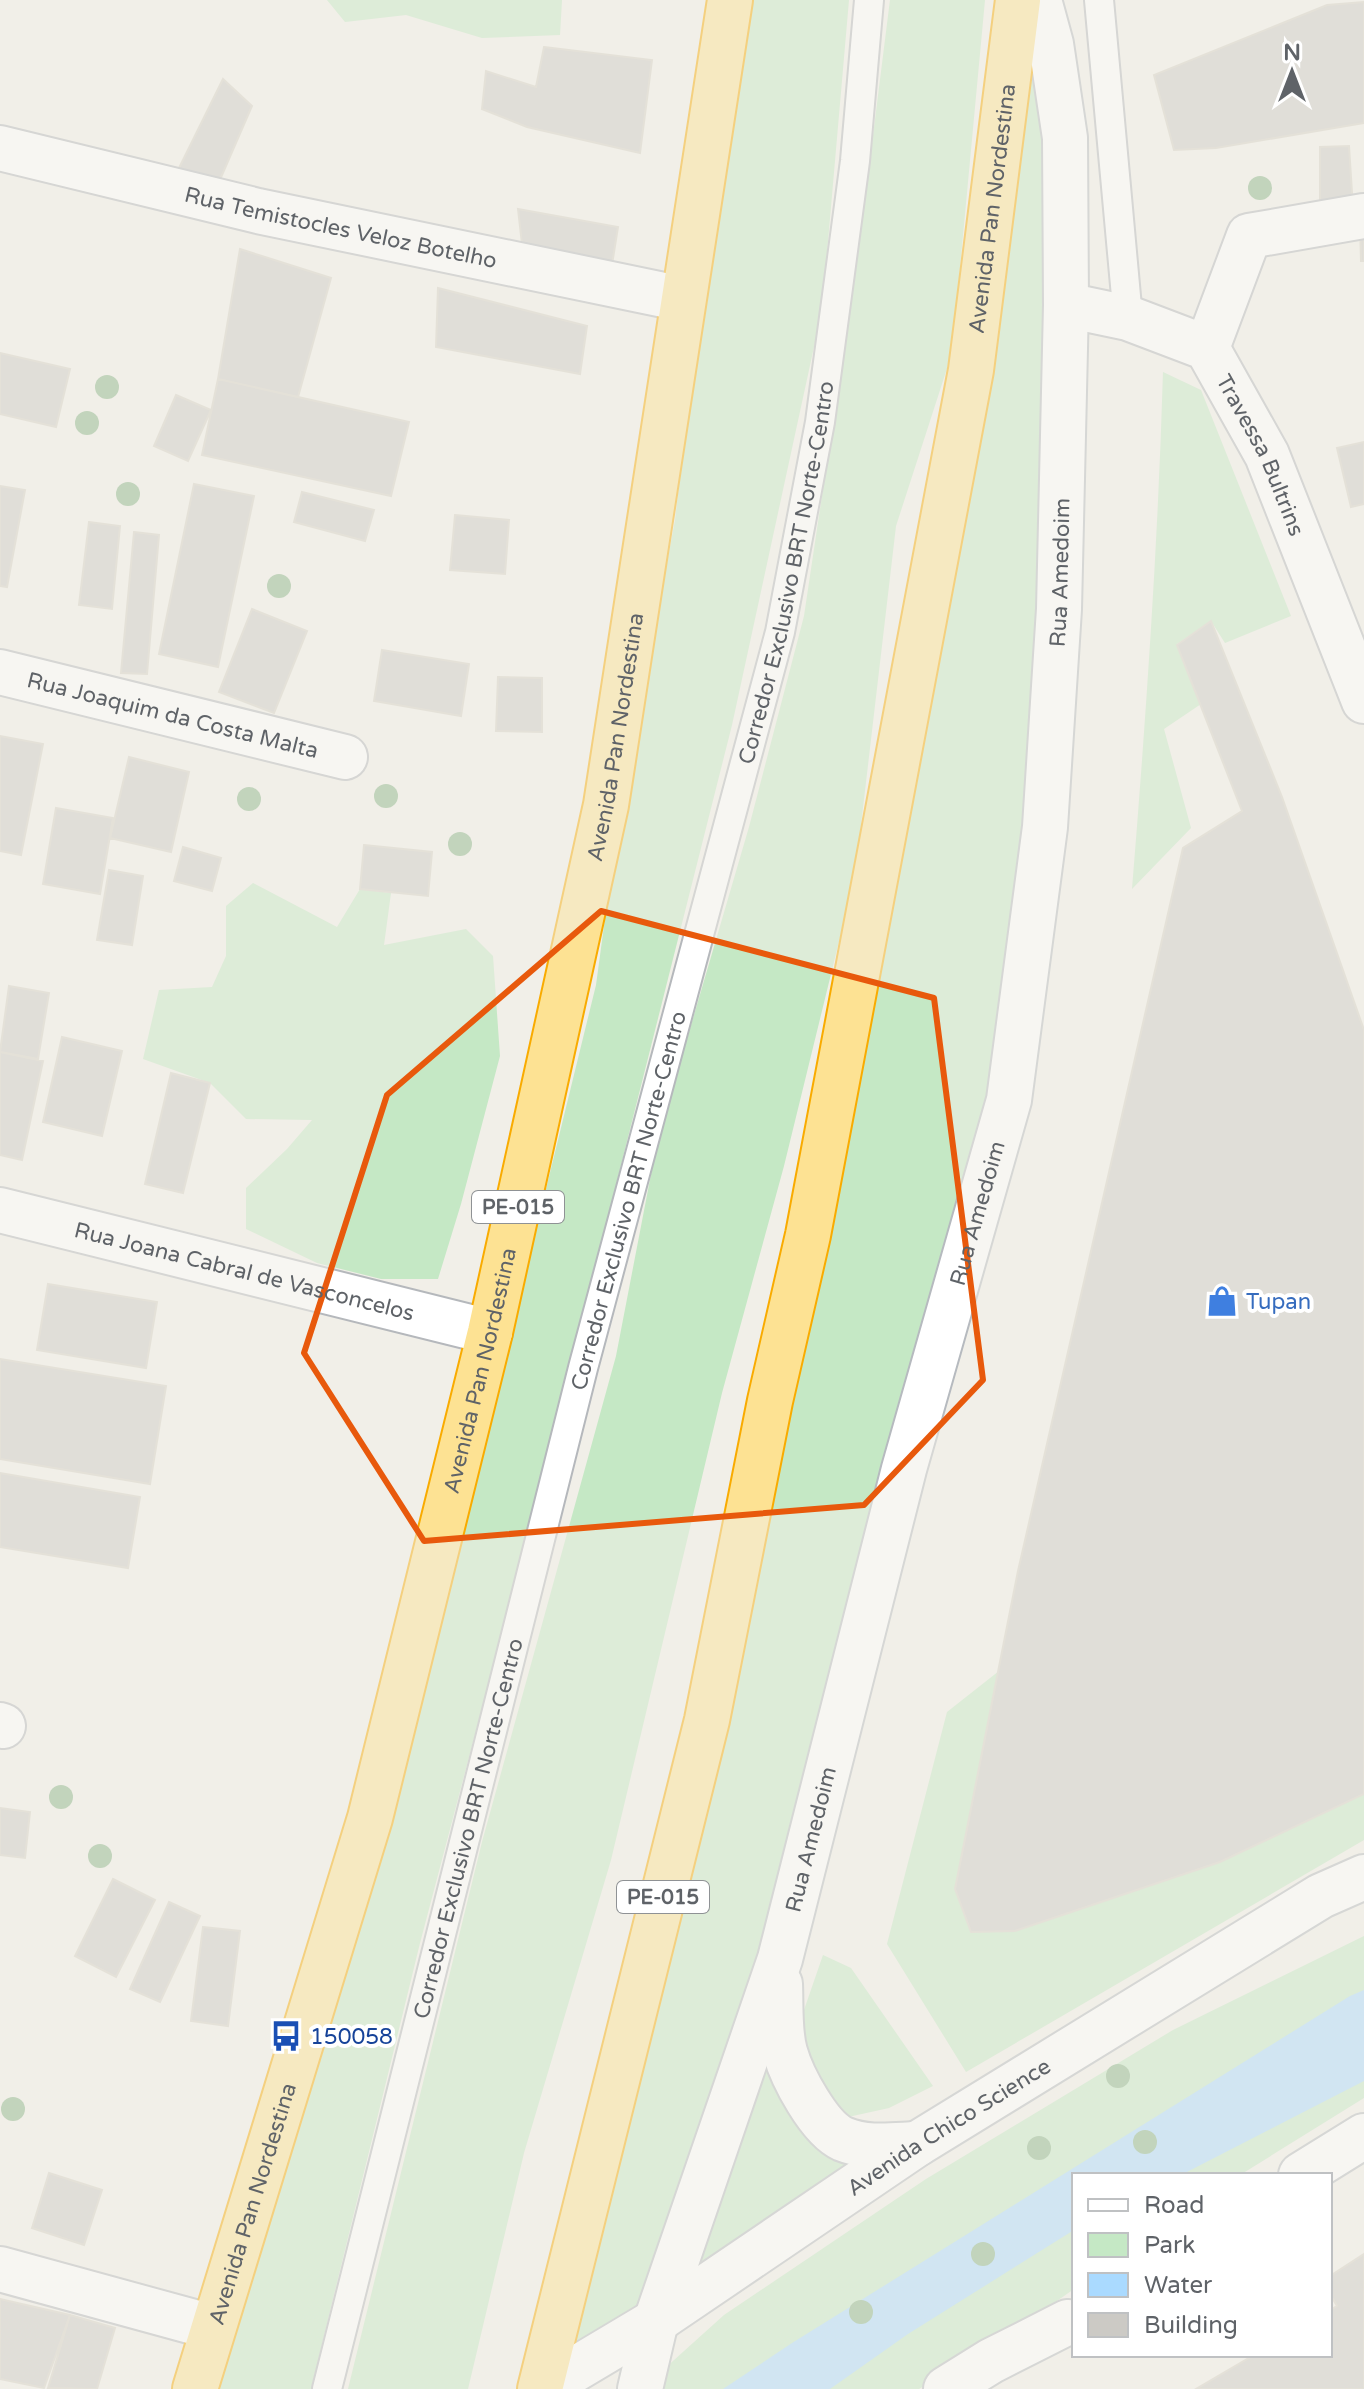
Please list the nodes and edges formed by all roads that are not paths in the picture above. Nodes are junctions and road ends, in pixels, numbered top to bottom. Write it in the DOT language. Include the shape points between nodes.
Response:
graph roads {
  1 [pos="730,0"];
  2 [pos="869,0"];
  3 [pos="1018,0"];
  4 [pos="1039,0"];
  5 [pos="1099,0"];
  6 [pos="0,148"];
  7 [pos="1364,216"];
  8 [pos="683,299"];
  9 [pos="1066,305"];
  10 [pos="1128,318"];
  11 [pos="1207,348"];
  12 [pos="0,672"];
  13 [pos="1364,701"];
  14 [pos="345,757"];
  15 [pos="0,1210"];
  16 [pos="490,1332"];
  17 [pos="1364,1877"];
  18 [pos="780,1959"];
  19 [pos="1364,2136"];
  20 [pos="917,2144"];
  21 [pos="1304,2173"];
  22 [pos="0,2269"];
  23 [pos="1071,2320"];
  24 [pos="656,2321"];
  25 [pos="212,2327"];
  26 [pos="195,2389"];
  27 [pos="327,2389"];
  28 [pos="541,2389"];
  29 [pos="640,2389"];
  30 [pos="946,2389"];
  31 [pos="1003,2389"];
  1 -- 8 [label="highway, Avenida Pan Nordestina / PE-015"];
  2 -- 27 [label="lane, Corredor Exclusivo BRT Norte-Centro" via="855,161 822,407 780,632 583,1368"];
  3 -- 28 [label="highway, Avenida Pan Nordestina / PE-015" via="971,370 808,1235 707,1720"];
  4 -- 9 [label="main road, Rua Amedoim" via="1065,138"];
  5 -- 10 [label="lane"];
  6 -- 8 [label="main road, Rua Temistocles Veloz Botelho" via="258,211"];
  7 -- 11 [label="main road" via="1249,236"];
  8 -- 16 [label="highway, Avenida Pan Nordestina / PE-015" via="606,805"];
  9 -- 10 [label="main road, Travessa Bultrins"];
  9 -- 18 [label="main road, Rua Amedoim" via="1059,609 1045,827 1009,1100 904,1469"];
  10 -- 11 [label="main road, Travessa Bultrins"];
  11 -- 13 [label="main road, Travessa Bultrins" via="1267,455"];
  12 -- 14 [label="main road, Rua Joaquim da Costa Malta"];
  15 -- 16 [label="main road, Rua Joana Cabral de Vasconcelos"];
  16 -- 25 [label="highway, Avenida Pan Nordestina / PE-015" via="370,1818"];
  17 -- 20 [label="main road, Avenida Chico Science" via="1321,1896"];
  18 -- 20 [label="main road" via="785,2051 817,2115 840,2138 870,2146"];
  18 -- 24 [label="main road, Rua Amedoim"];
  19 -- 21 [label="main road"];
  20 -- 24 [label="main road, Avenida Chico Science"];
  22 -- 25 [label="main road"];
  23 -- 30 [label="main road"];
  23 -- 31 [label="main road"];
  24 -- 28 [label="main road, Avenida Chico Science"];
  24 -- 29 [label="main road, Rua Amedoim"];
  25 -- 26 [label="highway, Avenida Pan Nordestina / PE-015"];
}
